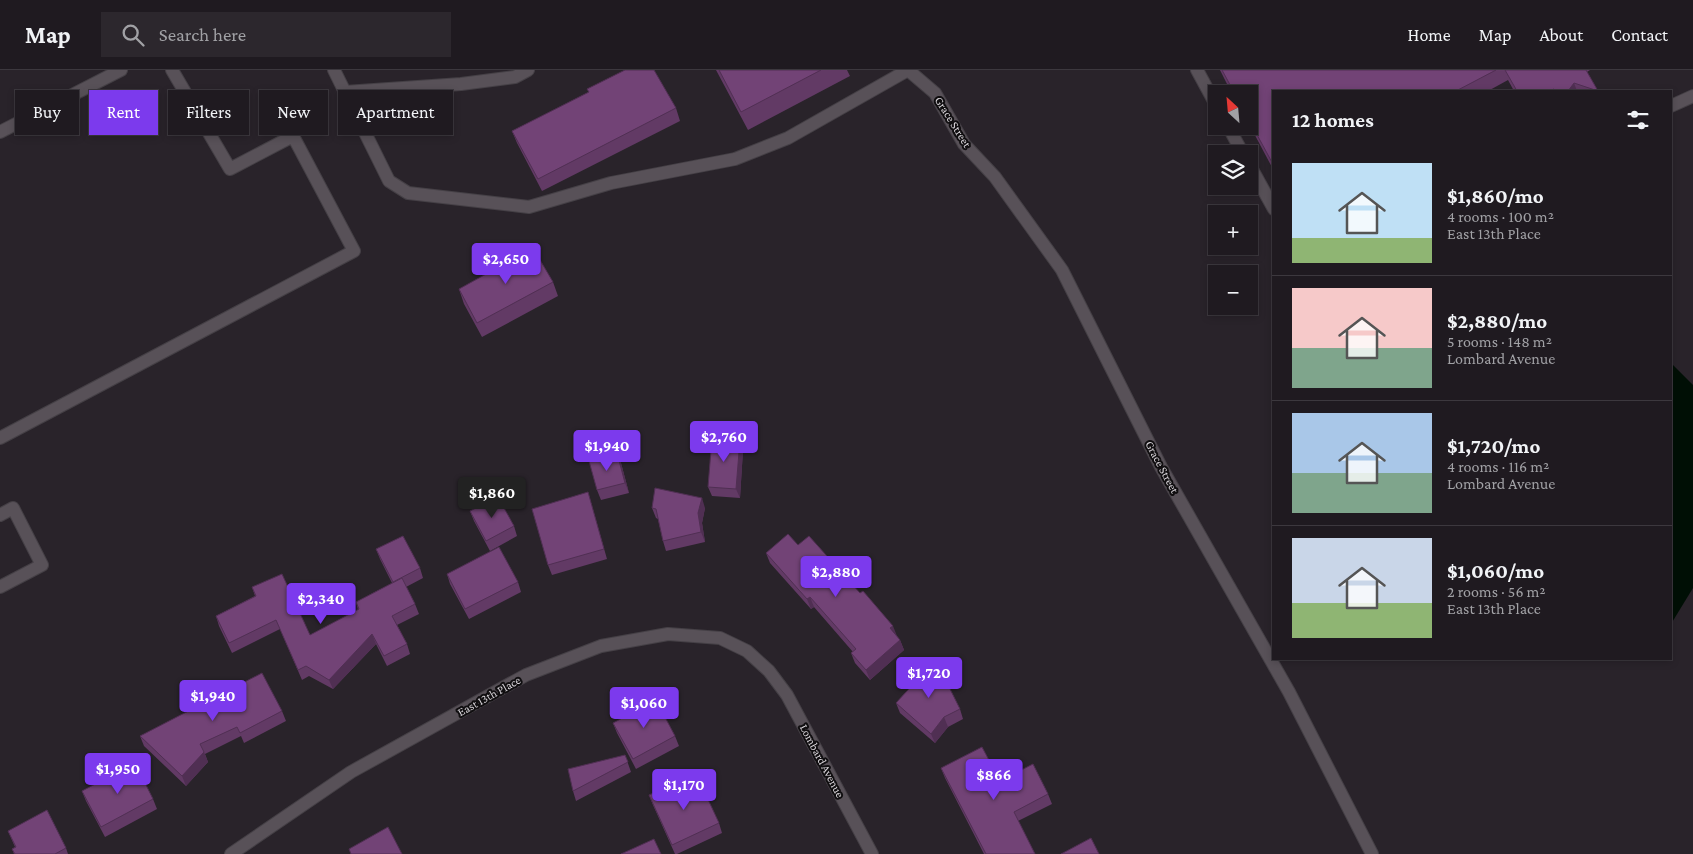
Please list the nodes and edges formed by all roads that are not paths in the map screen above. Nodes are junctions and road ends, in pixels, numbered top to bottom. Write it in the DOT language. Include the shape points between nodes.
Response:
graph roads {
  1 [pos="121,70"];
  2 [pos="172,70"];
  3 [pos="334,70"];
  4 [pos="528,70"];
  5 [pos="1197,70"];
  6 [pos="344,90"];
  7 [pos="372,90"];
  8 [pos="1208,90"];
  9 [pos="1693,96"];
  10 [pos="1672,106"];
  11 [pos="0,132"];
  12 [pos="366,135"];
  13 [pos="1258,180"];
  14 [pos="1272,205"];
  15 [pos="0,438"];
  16 [pos="0,515"];
  17 [pos="0,587"];
  18 [pos="769,671"];
  19 [pos="231,854"];
  20 [pos="872,854"];
  21 [pos="1372,854"];
  1 -- 11 [label="street"];
  2 -- 15 [label="street" via="230,169 293,136 354,251"];
  3 -- 6 [label="street"];
  4 -- 7 [label="street" via="516,77 480,82"];
  5 -- 8 [label="street"];
  9 -- 10 [label="street"];
  12 -- 21 [label="street, Grace Street" via="389,181 408,193 529,207 610,183 735,159 788,138 908,70 935,93 964,144 995,177 1062,270 1161,467 1289,692"];
  13 -- 14 [label="street"];
  16 -- 17 [label="street" via="13,508 42,565"];
  18 -- 19 [label="street, East 13th Place" via="747,651 720,638 668,634 601,646 526,675 351,772"];
  18 -- 20 [label="street, Lombard Avenue" via="787,695"];
}
